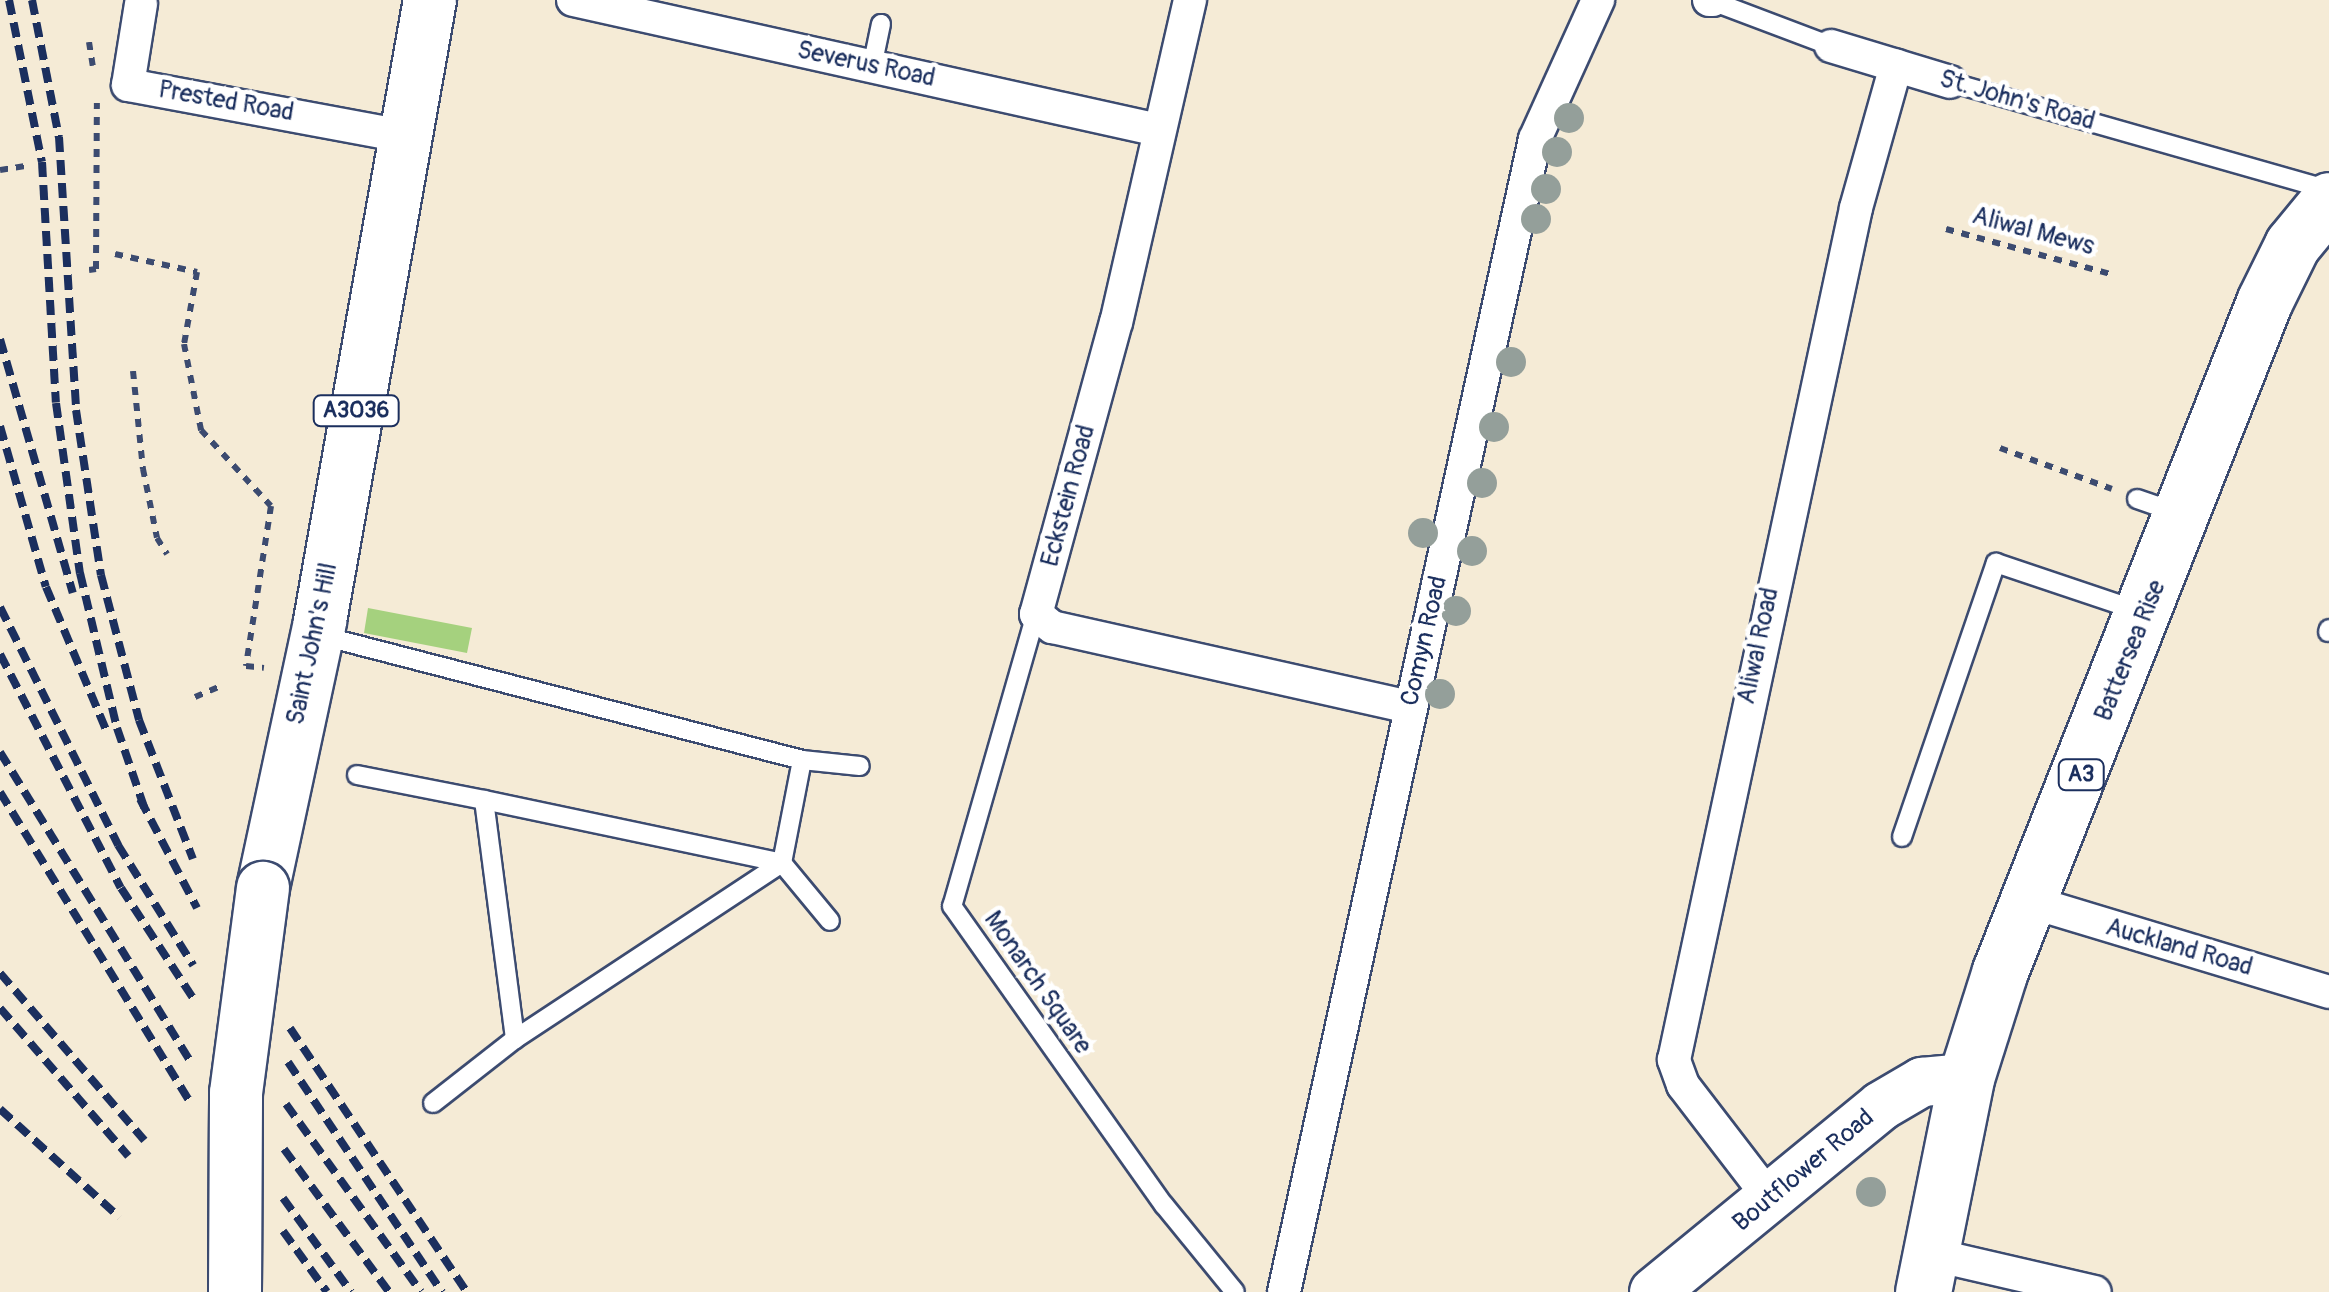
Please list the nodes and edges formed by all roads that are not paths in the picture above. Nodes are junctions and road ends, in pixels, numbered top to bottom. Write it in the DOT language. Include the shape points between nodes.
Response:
graph roads {
  1 [pos="430,0"];
  2 [pos="573,0"];
  3 [pos="1190,0"];
  4 [pos="1598,0"];
  5 [pos="1711,0"];
  6 [pos="142,4"];
  7 [pos="881,24"];
  8 [pos="1831,46"];
  9 [pos="1896,66"];
  10 [pos="872,67"];
  11 [pos="1950,82"];
  12 [pos="1158,130"];
  13 [pos="403,136"];
  14 [pos="2329,190"];
  15 [pos="2329,200"];
  16 [pos="1036,614"];
  17 [pos="2146,614"];
  18 [pos="317,634"];
  19 [pos="1410,707"];
  20 [pos="802,760"];
  21 [pos="860,766"];
  22 [pos="356,775"];
  23 [pos="484,800"];
  24 [pos="1902,837"];
  25 [pos="782,863"];
  26 [pos="2031,902"];
  27 [pos="830,921"];
  28 [pos="2329,992"];
  29 [pos="516,1040"];
  30 [pos="1966,1078"];
  31 [pos="434,1104"];
  32 [pos="1772,1201"];
  33 [pos="1926,1273"];
  34 [pos="234,1292"];
  35 [pos="1235,1292"];
  36 [pos="1284,1292"];
  37 [pos="1654,1292"];
  38 [pos="2096,1292"];
  1 -- 13 [label="main road, Saint John's Hill / A3036"];
  2 -- 10 [label="street, Severus Road"];
  3 -- 12 [label="street, Eckstein Road"];
  4 -- 19 [label="street, Comyn Road" via="1535,139"];
  5 -- 8 [label="lane, St. John's Road"];
  6 -- 13 [label="street, Prested Road" via="128,84"];
  7 -- 10 [label="lane"];
  8 -- 9 [label="street, St. John's Road"];
  9 -- 11 [label="street, St. John's Road"];
  9 -- 32 [label="street, Aliwal Road" via="1866,171 1734,759 1674,1060 1684,1084"];
  10 -- 12 [label="street, Severus Road"];
  11 -- 14 [label="lane, St. John's Road"];
  12 -- 16 [label="street, Eckstein Road" via="1116,322"];
  13 -- 18 [label="main road, Saint John's Hill / A3036"];
  15 -- 17 [label="highway, Battersea Rise / A3" via="2277,272 2161,507"];
  16 -- 19 [label="street" via="1052,627"];
  16 -- 35 [label="lane, Monarch Square" via="952,906 1164,1205"];
  17 -- 24 [label="lane" via="1996,563"];
  17 -- 26 [label="highway, Battersea Rise / A3"];
  18 -- 20 [label="lane"];
  18 -- 34 [label="main road, Saint John's Hill / A3036, bridge" via="263,888 236,1093"];
  19 -- 36 [label="street, Comyn Road"];
  20 -- 21 [label="lane"];
  20 -- 25 [label="lane"];
  22 -- 23 [label="lane"];
  23 -- 25 [label="lane"];
  23 -- 29 [label="lane"];
  25 -- 27 [label="lane"];
  25 -- 29 [label="lane"];
  26 -- 28 [label="street, Auckland Road"];
  26 -- 30 [label="highway, Battersea Rise / A3"];
  29 -- 31 [label="lane"];
  30 -- 32 [label="street, Boutflower Road" via="1922,1082 1881,1106"];
  30 -- 33 [label="highway, Battersea Rise / A3"];
  32 -- 37 [label="street, Boutflower Road"];
  33 -- 38 [label="street"];
}
